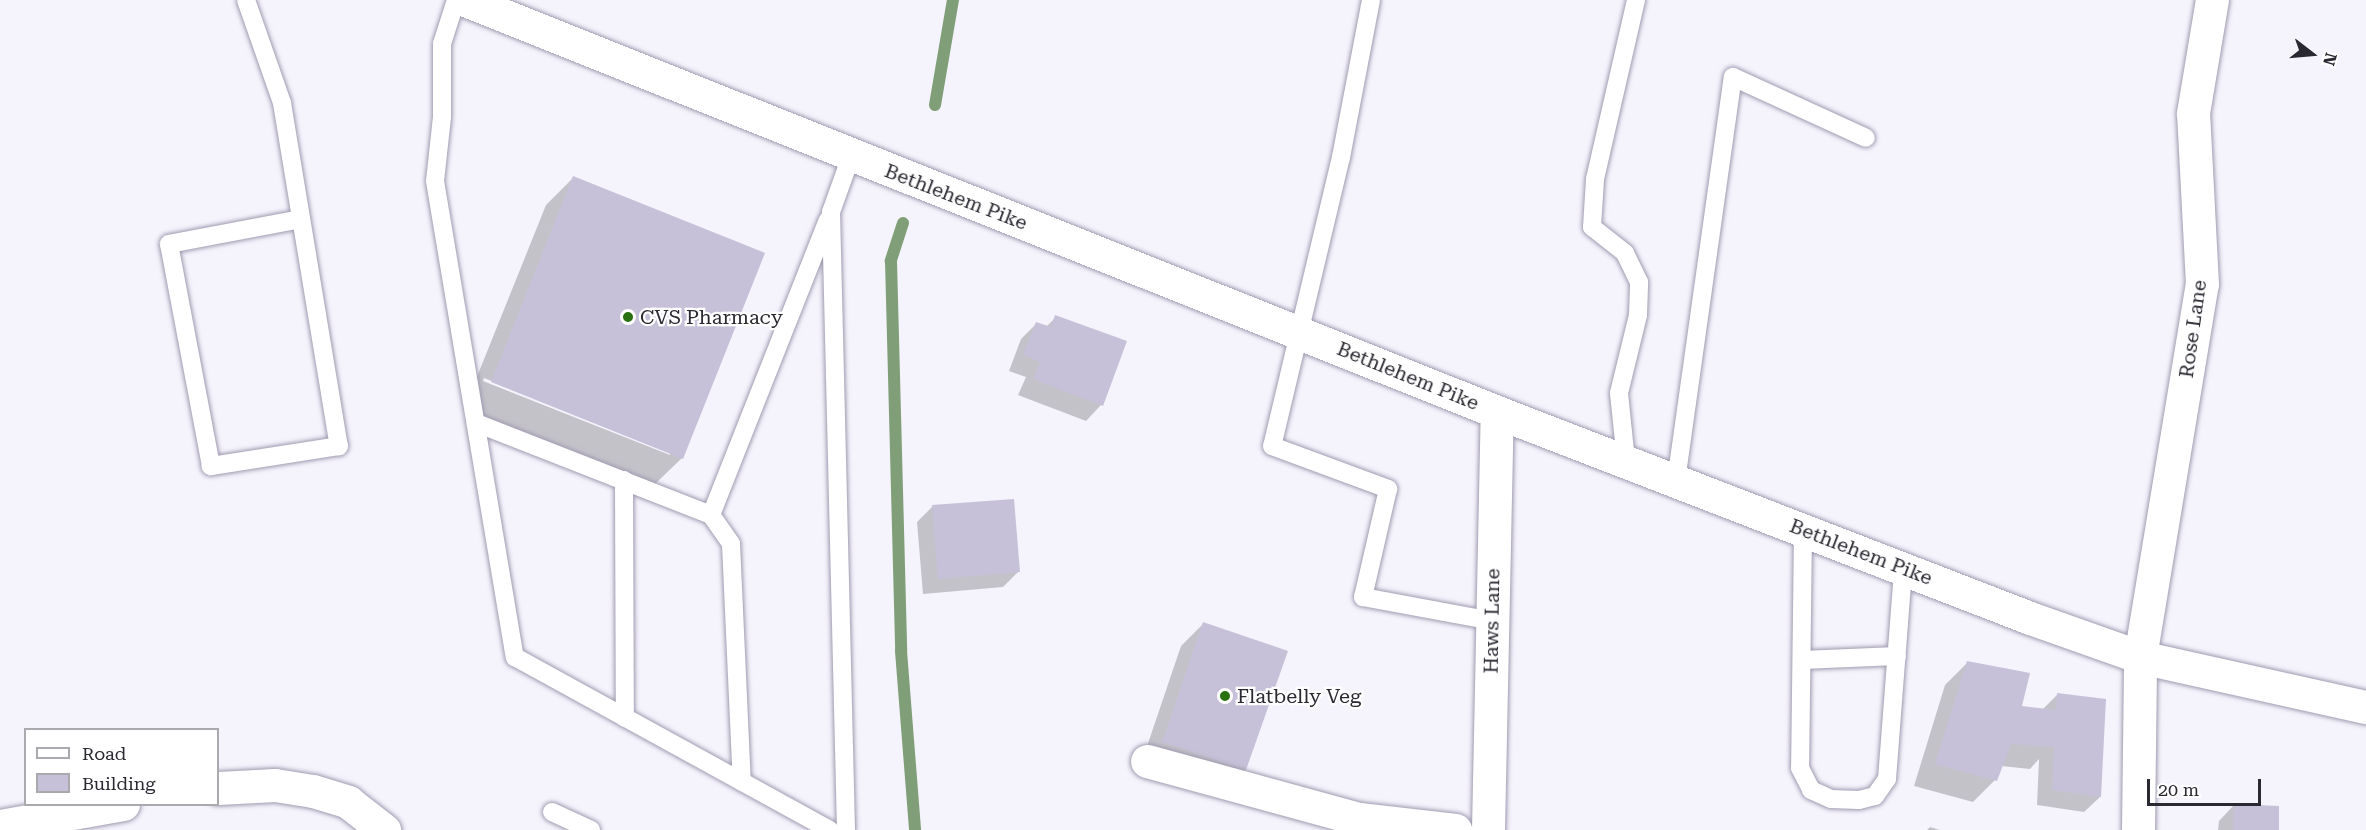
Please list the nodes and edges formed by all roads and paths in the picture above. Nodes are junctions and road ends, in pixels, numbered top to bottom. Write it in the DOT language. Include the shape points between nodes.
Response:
graph roads {
  1 [pos="246,0"];
  2 [pos="456,0"];
  3 [pos="465,0"];
  4 [pos="1371,0"];
  5 [pos="1636,0"];
  6 [pos="2212,0"];
  7 [pos="1866,138"];
  8 [pos="851,156"];
  9 [pos="831,212"];
  10 [pos="301,219"];
  11 [pos="1298,331"];
  12 [pos="1497,411"];
  13 [pos="476,423"];
  14 [pos="1626,461"];
  15 [pos="624,480"];
  16 [pos="1676,481"];
  17 [pos="711,514"];
  18 [pos="1803,530"];
  19 [pos="1903,568"];
  20 [pos="1492,621"];
  21 [pos="1897,656"];
  22 [pos="2140,657"];
  23 [pos="1802,660"];
  24 [pos="2366,707"];
  25 [pos="625,718"];
  26 [pos="1147,761"];
  27 [pos="742,782"];
  28 [pos="219,788"];
  29 [pos="112,806"];
  30 [pos="552,812"];
  31 [pos="0,826"];
  32 [pos="384,830"];
  33 [pos="591,830"];
  34 [pos="830,830"];
  35 [pos="846,830"];
  36 [pos="1455,830"];
  37 [pos="1488,830"];
  38 [pos="2138,830"];
  1 -- 10 [label="lane" via="282,103"];
  2 -- 13 [label="lane" via="442,44 442,117 435,181"];
  3 -- 8 [label="main road, Bethlehem Pike"];
  4 -- 11 [label="lane" via="1341,157"];
  5 -- 14 [label="lane" via="1595,179 1592,227 1625,253 1639,282 1638,315 1619,393"];
  6 -- 22 [label="main road, Rose Lane" via="2193,113 2202,284"];
  7 -- 16 [label="lane" via="1732,77"];
  8 -- 9 [label="lane"];
  8 -- 11 [label="main road, Bethlehem Pike"];
  9 -- 17 [label="lane"];
  9 -- 35 [label="lane"];
  10 -- 10 [label="lane" via="339,446 211,466 169,244"];
  11 -- 12 [label="main road, Bethlehem Pike"];
  11 -- 20 [label="lane" via="1272,446 1388,489 1363,597"];
  12 -- 14 [label="main road, Bethlehem Pike"];
  12 -- 20 [label="main road, Haws Lane"];
  13 -- 15 [label="lane"];
  13 -- 25 [label="lane" via="515,657"];
  14 -- 16 [label="main road, Bethlehem Pike"];
  15 -- 17 [label="lane"];
  15 -- 25 [label="lane"];
  16 -- 18 [label="main road, Bethlehem Pike"];
  17 -- 27 [label="lane" via="731,544"];
  18 -- 19 [label="main road, Bethlehem Pike"];
  18 -- 23 [label="lane"];
  19 -- 21 [label="lane"];
  19 -- 22 [label="main road, Bethlehem Pike"];
  20 -- 37 [label="main road, Haws Lane"];
  21 -- 23 [label="lane"];
  21 -- 23 [label="lane" via="1887,779 1875,796 1859,800 1831,799 1811,790 1800,768"];
  22 -- 24 [label="main road, Bethlehem Pike"];
  22 -- 38 [label="main road, Rose Lane"];
  25 -- 27 [label="lane"];
  26 -- 36 [label="main road" via="1359,819"];
  27 -- 34 [label="lane"];
  28 -- 32 [label="main road" via="275,785 313,791 348,802"];
  29 -- 31 [label="main road"];
  30 -- 33 [label="lane"];
}
